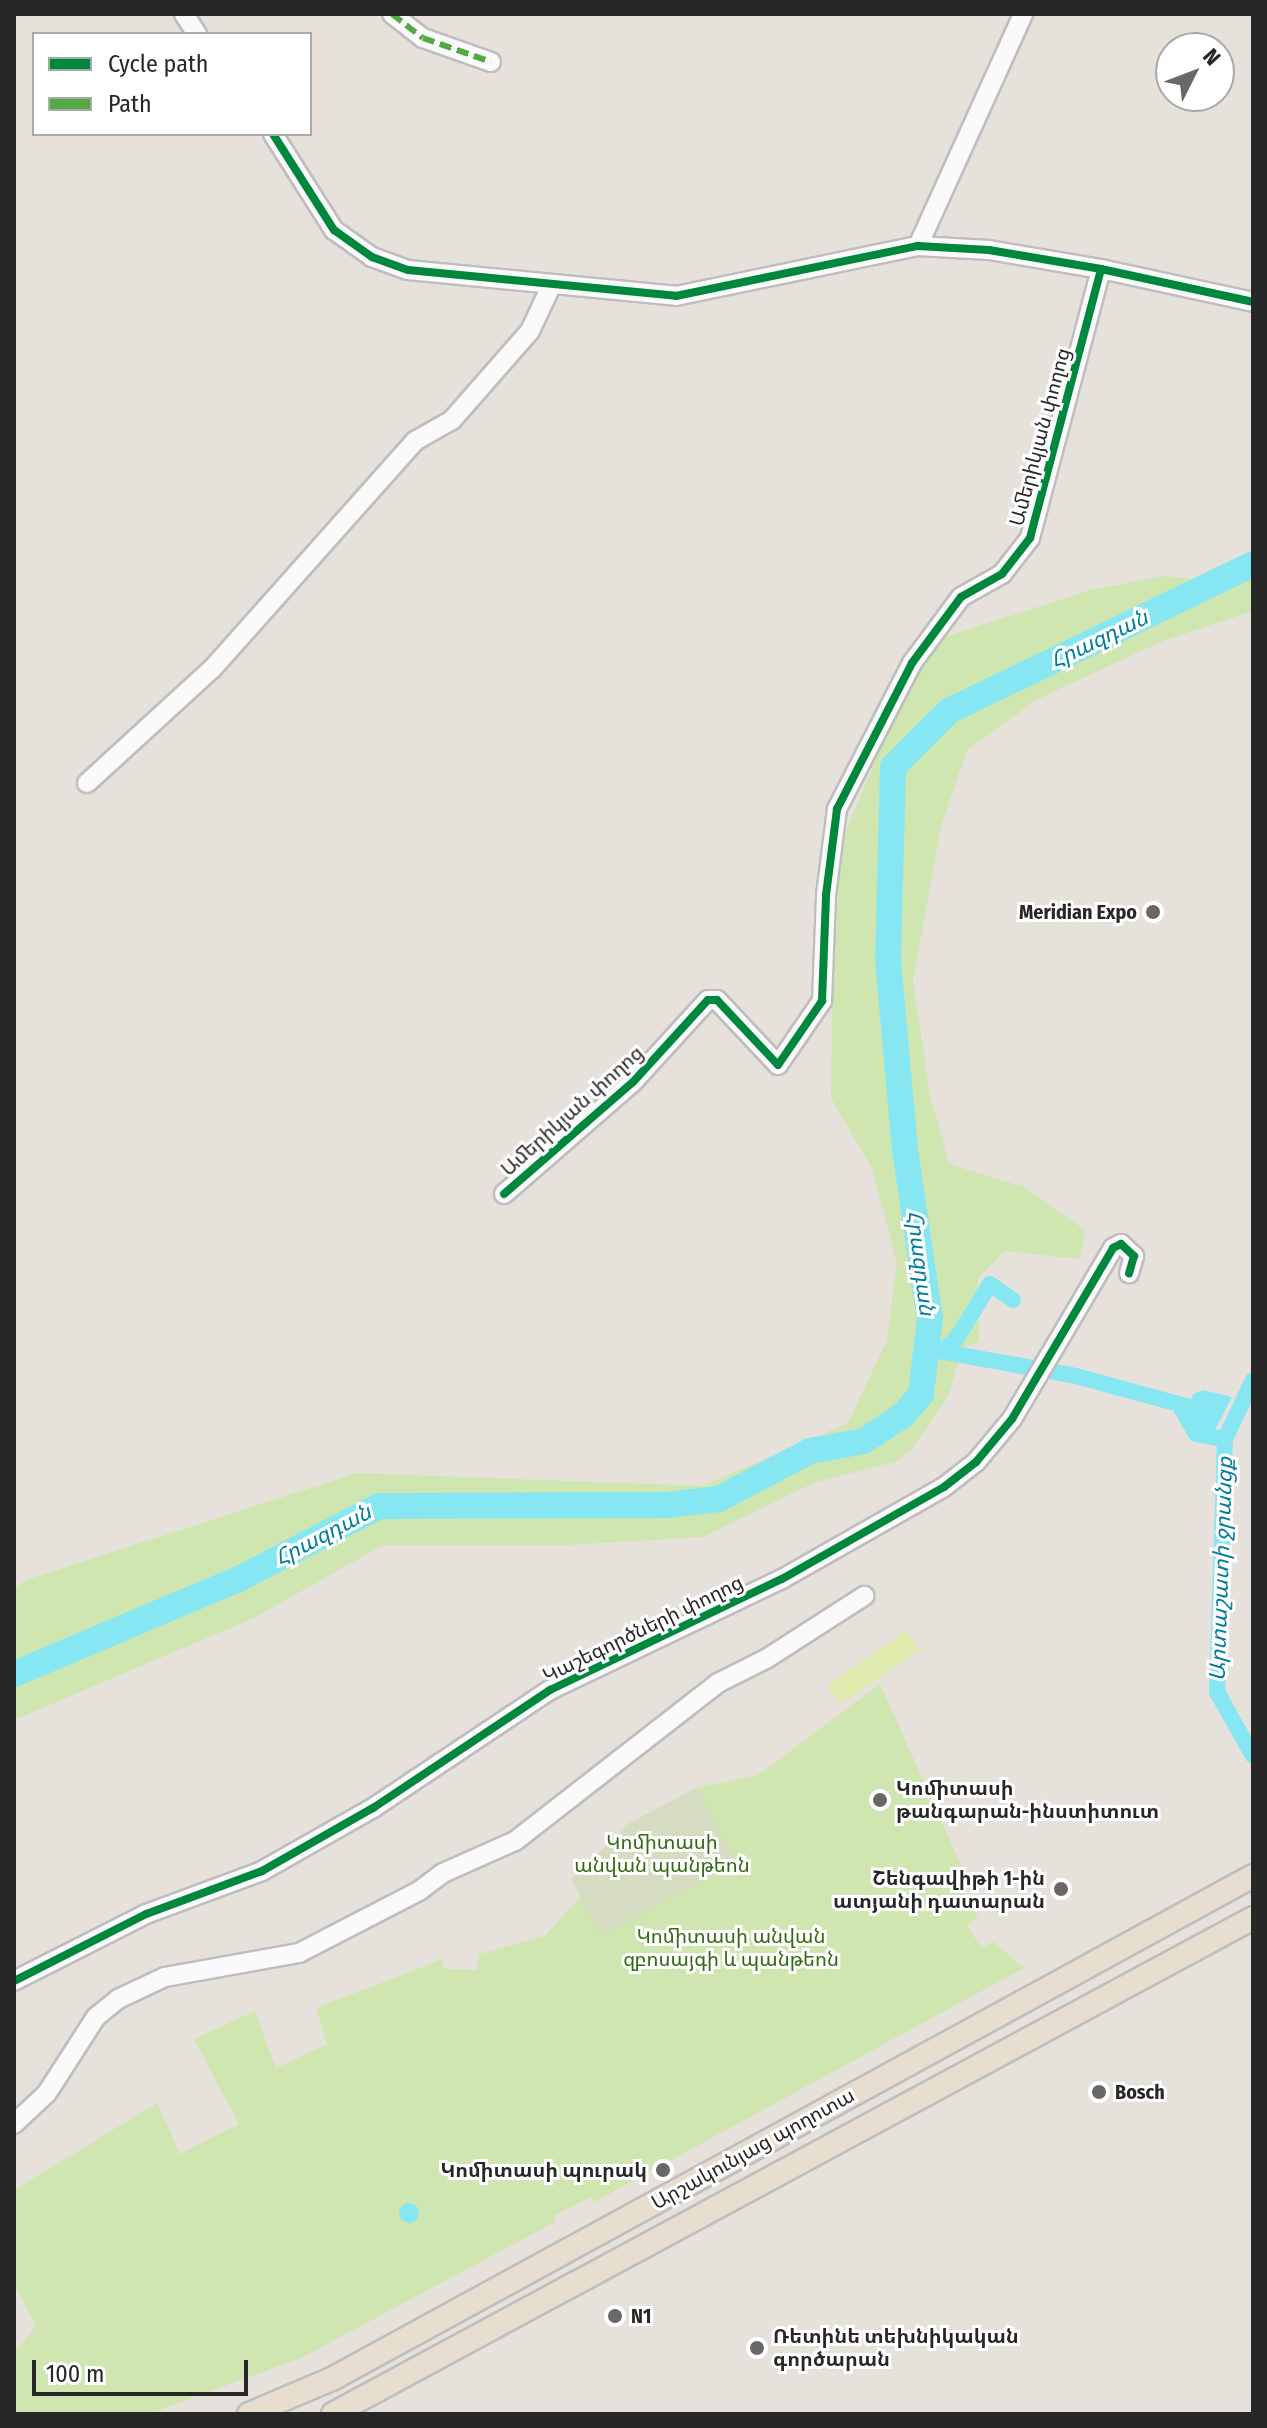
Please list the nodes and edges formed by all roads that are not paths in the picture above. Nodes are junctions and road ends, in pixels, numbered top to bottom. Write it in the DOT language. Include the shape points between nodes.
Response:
graph roads {
  1 [pos="184,14"];
  2 [pos="392,14"];
  3 [pos="1023,14"];
  4 [pos="196,32"];
  5 [pos="491,62"];
  6 [pos="274,136"];
  7 [pos="918,246"];
  8 [pos="1101,269"];
  9 [pos="552,284"];
  10 [pos="1253,302"];
  11 [pos="87,783"];
  12 [pos="504,1194"];
  13 [pos="1129,1273"];
  14 [pos="864,1596"];
  15 [pos="1253,1876"];
  16 [pos="1198,1907"];
  17 [pos="1253,1918"];
  18 [pos="14,1981"];
  19 [pos="14,2124"];
  20 [pos="249,2414"];
  21 [pos="333,2414"];
  1 -- 4 [label="street"];
  2 -- 5 [label="street" via="423,38"];
  3 -- 7 [label="street"];
  6 -- 9 [label="street" via="334,230 372,257 408,270"];
  7 -- 8 [label="street" via="989,250"];
  7 -- 9 [label="street" via="676,296"];
  8 -- 10 [label="street"];
  8 -- 12 [label="street, Ամերիկյան փողոց" via="1030,538 1002,574 961,597 912,663 837,809 826,895 822,1001 778,1065 728,1010 717,1000 708,1000 633,1082"];
  9 -- 11 [label="street" via="530,331 452,420 415,441 212,669"];
  13 -- 18 [label="street, Կաշեգործների փողոց" via="1134,1256 1121,1244 1113,1248 1035,1381 976,1462 944,1487 782,1579 550,1690 373,1808 262,1871 146,1914"];
  14 -- 19 [label="street" via="718,1683 502,1848 443,1873 419,1891 299,1953 165,1977 118,1999 96,2017 47,2093"];
  15 -- 16 [label="main road, Արշակունյաց պողոտա"];
  16 -- 17 [label="main road" via="1226,1905"];
  16 -- 20 [label="main road, Արշակունյաց պողոտա" via="359,2365"];
  17 -- 21 [label="main road, Արշակունյաց պողոտա"];
}
